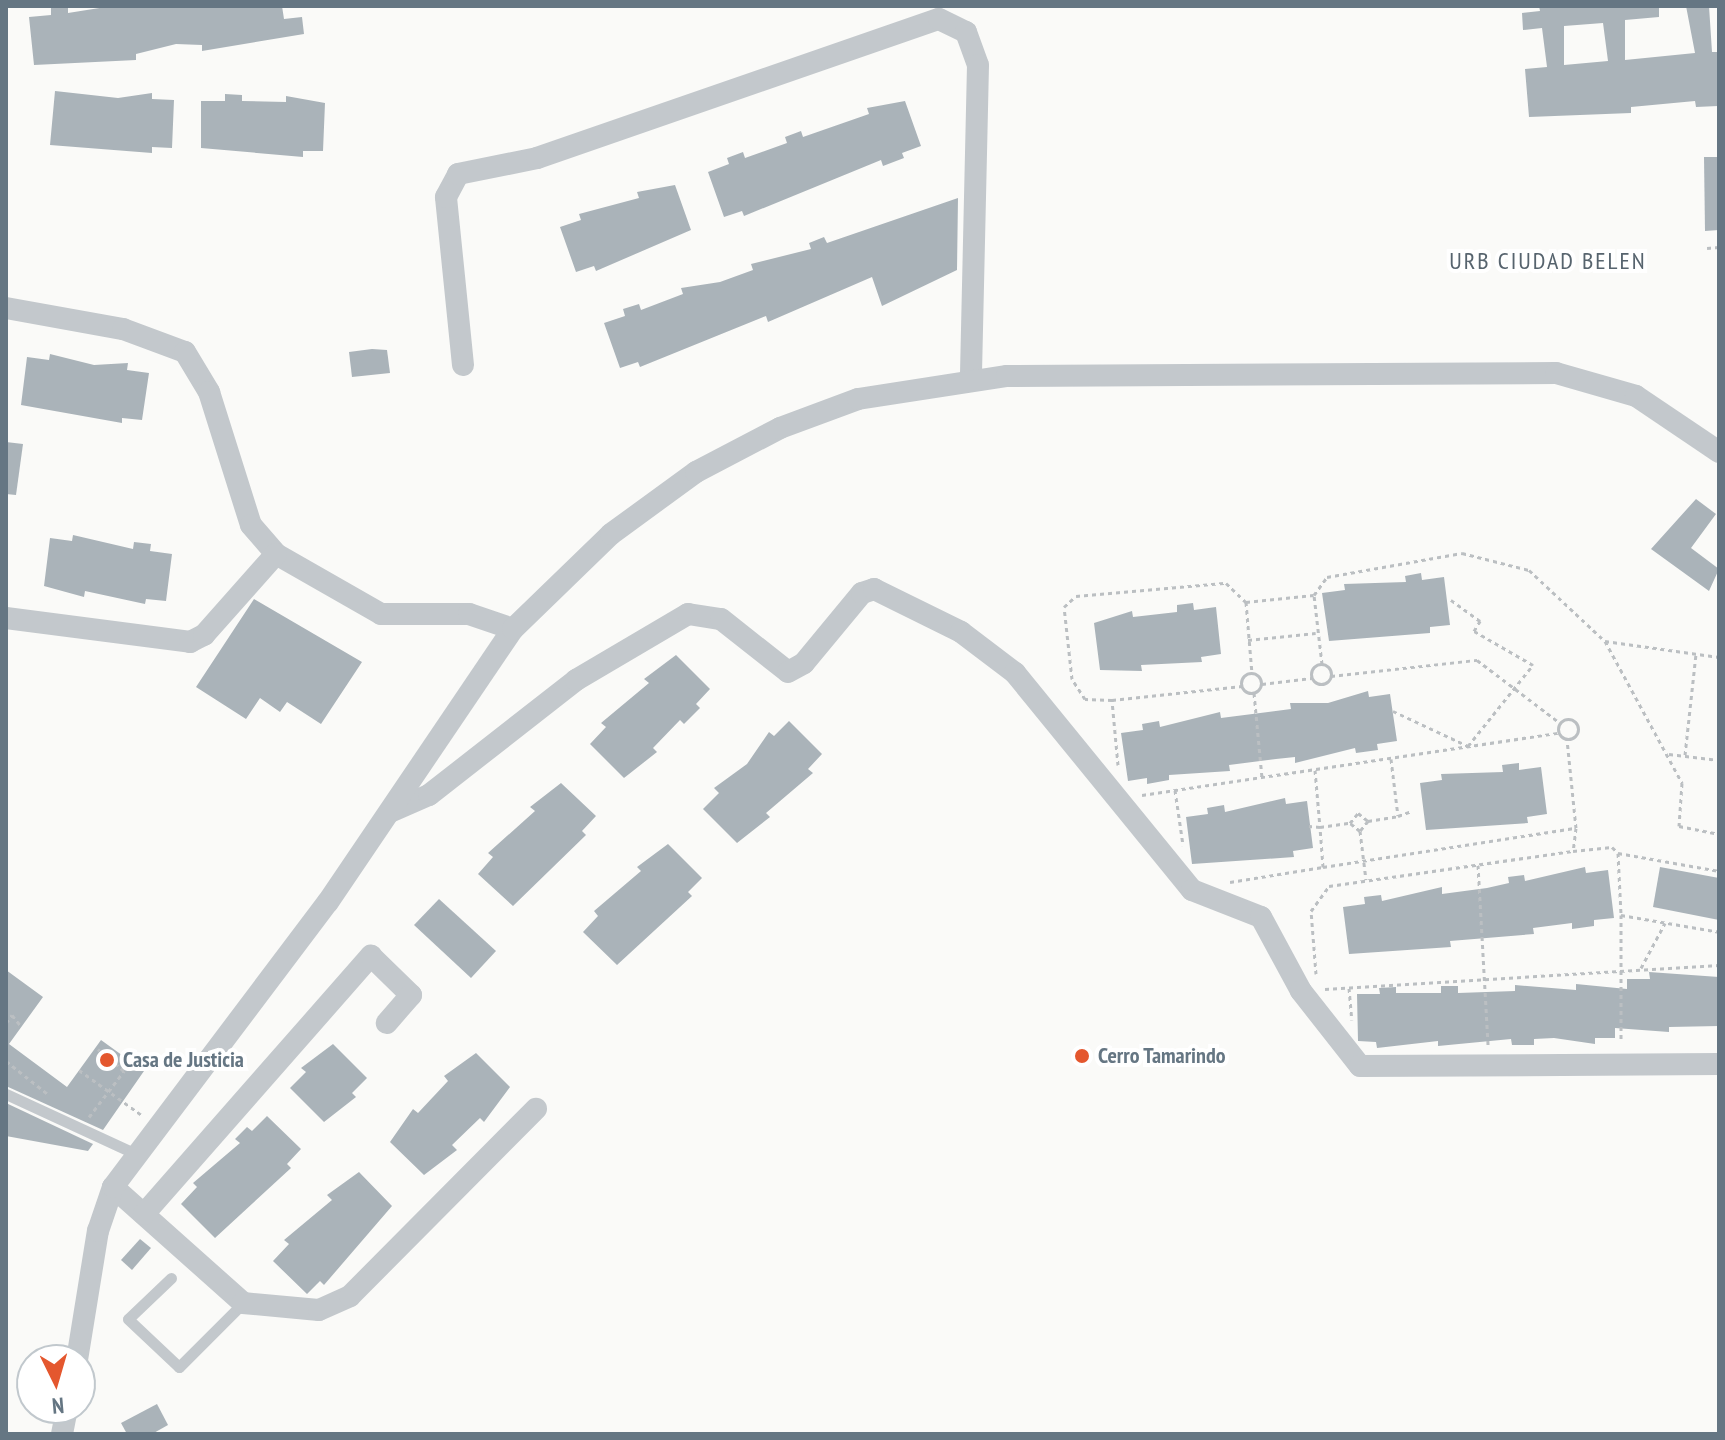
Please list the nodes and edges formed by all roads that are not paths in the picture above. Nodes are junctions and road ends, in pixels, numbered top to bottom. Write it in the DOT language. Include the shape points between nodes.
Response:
graph roads {
  1 [pos="6,308"];
  2 [pos="463,365"];
  3 [pos="971,378"];
  4 [pos="1719,452"];
  5 [pos="276,554"];
  6 [pos="6,618"];
  7 [pos="513,629"];
  8 [pos="390,812"];
  9 [pos="387,1023"];
  10 [pos="1719,1064"];
  11 [pos="6,1094"];
  12 [pos="536,1109"];
  13 [pos="138,1155"];
  14 [pos="113,1187"];
  15 [pos="144,1214"];
  16 [pos="171,1278"];
  17 [pos="243,1303"];
  18 [pos="80,1344"];
  1 -- 5 [label="street" via="123,329 185,352 209,392 251,525"];
  2 -- 3 [label="street" via="446,197 458,174 537,158 939,19 966,32 978,65"];
  3 -- 4 [label="street" via="1556,373 1636,396"];
  3 -- 7 [label="street" via="858,399 741,447 652,500"];
  5 -- 6 [label="street" via="204,635 190,642"];
  5 -- 7 [label="street" via="381,614 469,614"];
  7 -- 8 [label="street"];
  8 -- 10 [label="street" via="399,813 429,795 576,680 688,614 721,619 788,672 804,663 862,593 874,589 961,632 1015,673 1192,890 1261,917 1301,991 1360,1066"];
  8 -- 13 [label="street"];
  9 -- 15 [label="street" via="411,995 371,956"];
  11 -- 13 [label="lane"];
  12 -- 17 [label="street" via="350,1296 311,1311"];
  13 -- 14 [label="street"];
  14 -- 15 [label="street"];
  14 -- 18 [label="street" via="98,1231"];
  15 -- 17 [label="street"];
  16 -- 17 [label="lane" via="128,1319 179,1367"];
}
